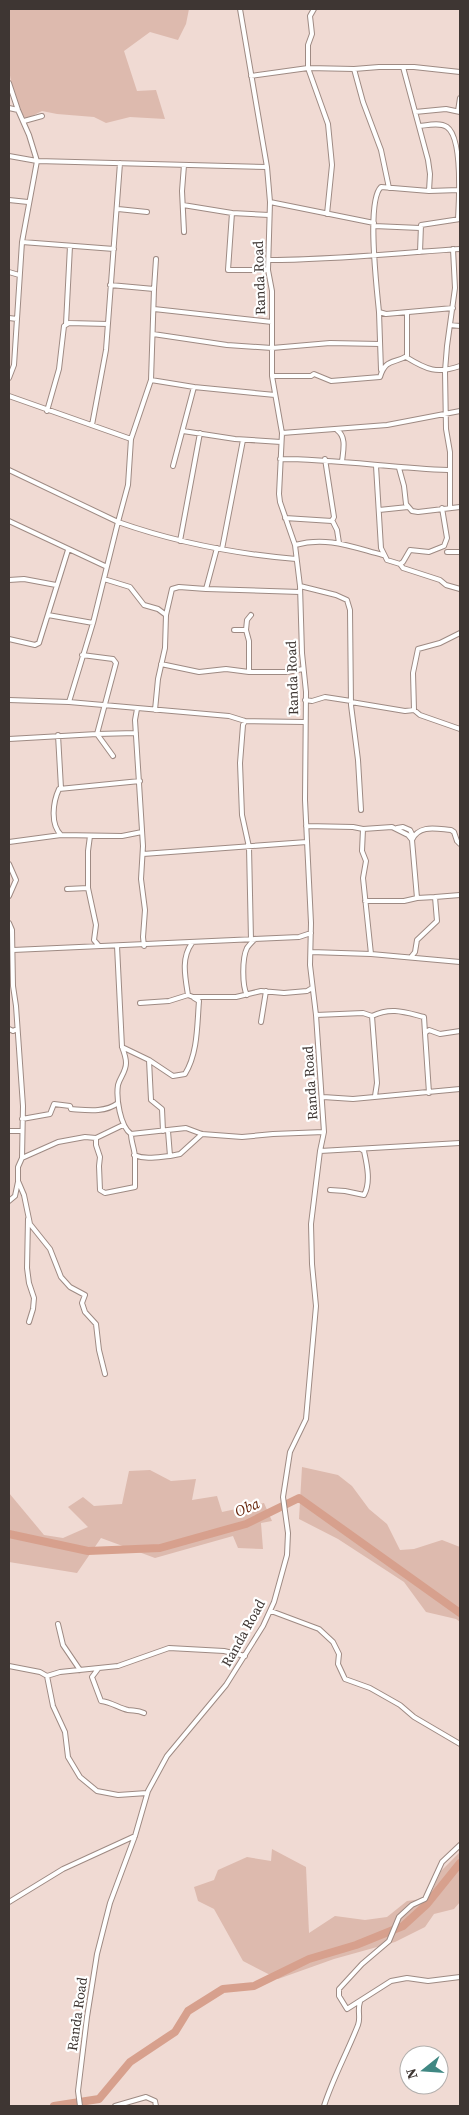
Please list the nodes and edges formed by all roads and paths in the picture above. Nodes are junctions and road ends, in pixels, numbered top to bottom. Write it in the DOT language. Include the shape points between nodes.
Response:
graph roads {
  1 [pos="240,9"];
  2 [pos="314,9"];
  3 [pos="403,67"];
  4 [pos="308,68"];
  5 [pos="354,69"];
  6 [pos="460,72"];
  7 [pos="251,76"];
  8 [pos="9,83"];
  9 [pos="460,98"];
  10 [pos="9,108"];
  11 [pos="18,110"];
  12 [pos="415,112"];
  13 [pos="459,112"];
  14 [pos="42,116"];
  15 [pos="24,121"];
  16 [pos="420,126"];
  17 [pos="9,156"];
  18 [pos="37,161"];
  19 [pos="120,163"];
  20 [pos="184,165"];
  21 [pos="267,167"];
  22 [pos="389,188"];
  23 [pos="459,190"];
  24 [pos="429,191"];
  25 [pos="9,200"];
  26 [pos="28,202"];
  27 [pos="270,202"];
  28 [pos="183,205"];
  29 [pos="118,209"];
  30 [pos="148,212"];
  31 [pos="232,213"];
  32 [pos="270,214"];
  33 [pos="327,214"];
  34 [pos="459,219"];
  35 [pos="374,224"];
  36 [pos="420,228"];
  37 [pos="184,232"];
  38 [pos="22,242"];
  39 [pos="70,246"];
  40 [pos="460,248"];
  41 [pos="454,249"];
  42 [pos="114,250"];
  43 [pos="420,252"];
  44 [pos="373,256"];
  45 [pos="156,259"];
  46 [pos="269,260"];
  47 [pos="268,270"];
  48 [pos="9,272"];
  49 [pos="19,275"];
  50 [pos="110,285"];
  51 [pos="154,289"];
  52 [pos="453,308"];
  53 [pos="154,309"];
  54 [pos="379,312"];
  55 [pos="407,313"];
  56 [pos="9,318"];
  57 [pos="17,319"];
  58 [pos="272,322"];
  59 [pos="66,324"];
  60 [pos="108,324"];
  61 [pos="450,325"];
  62 [pos="460,326"];
  63 [pos="153,334"];
  64 [pos="380,344"];
  65 [pos="272,348"];
  66 [pos="12,349"];
  67 [pos="406,358"];
  68 [pos="460,366"];
  69 [pos="382,370"];
  70 [pos="446,371"];
  71 [pos="272,376"];
  72 [pos="9,378"];
  73 [pos="151,380"];
  74 [pos="194,387"];
  75 [pos="274,395"];
  76 [pos="9,396"];
  77 [pos="47,411"];
  78 [pos="460,411"];
  79 [pos="447,413"];
  80 [pos="92,425"];
  81 [pos="337,430"];
  82 [pos="183,431"];
  83 [pos="282,432"];
  84 [pos="200,433"];
  85 [pos="131,439"];
  86 [pos="243,440"];
  87 [pos="281,442"];
  88 [pos="280,459"];
  89 [pos="325,459"];
  90 [pos="342,462"];
  91 [pos="173,466"];
  92 [pos="376,466"];
  93 [pos="399,468"];
  94 [pos="9,470"];
  95 [pos="448,470"];
  96 [pos="408,507"];
  97 [pos="450,507"];
  98 [pos="460,507"];
  99 [pos="442,508"];
  100 [pos="378,510"];
  101 [pos="285,518"];
  102 [pos="332,520"];
  103 [pos="9,521"];
  104 [pos="118,522"];
  105 [pos="180,540"];
  106 [pos="339,543"];
  107 [pos="295,545"];
  108 [pos="219,548"];
  109 [pos="68,550"];
  110 [pos="447,552"];
  111 [pos="460,552"];
  112 [pos="383,555"];
  113 [pos="296,559"];
  114 [pos="400,564"];
  115 [pos="106,566"];
  116 [pos="104,579"];
  117 [pos="9,580"];
  118 [pos="56,585"];
  119 [pos="300,586"];
  120 [pos="9,587"];
  121 [pos="206,589"];
  122 [pos="460,589"];
  123 [pos="300,592"];
  124 [pos="48,615"];
  125 [pos="166,615"];
  126 [pos="251,616"];
  127 [pos="93,623"];
  128 [pos="234,630"];
  129 [pos="246,630"];
  130 [pos="460,633"];
  131 [pos="9,639"];
  132 [pos="82,655"];
  133 [pos="161,664"];
  134 [pos="303,669"];
  135 [pos="250,672"];
  136 [pos="9,700"];
  137 [pos="305,700"];
  138 [pos="351,701"];
  139 [pos="69,702"];
  140 [pos="103,706"];
  141 [pos="137,709"];
  142 [pos="155,710"];
  143 [pos="414,710"];
  144 [pos="245,721"];
  145 [pos="305,722"];
  146 [pos="460,729"];
  147 [pos="136,733"];
  148 [pos="97,734"];
  149 [pos="58,735"];
  150 [pos="9,739"];
  151 [pos="113,756"];
  152 [pos="140,781"];
  153 [pos="61,788"];
  154 [pos="361,810"];
  155 [pos="306,826"];
  156 [pos="363,829"];
  157 [pos="142,832"];
  158 [pos="61,836"];
  159 [pos="90,836"];
  160 [pos="412,838"];
  161 [pos="9,842"];
  162 [pos="307,842"];
  163 [pos="460,844"];
  164 [pos="249,847"];
  165 [pos="143,854"];
  166 [pos="9,865"];
  167 [pos="88,888"];
  168 [pos="67,889"];
  169 [pos="460,895"];
  170 [pos="9,896"];
  171 [pos="435,897"];
  172 [pos="417,898"];
  173 [pos="366,901"];
  174 [pos="9,923"];
  175 [pos="311,932"];
  176 [pos="253,940"];
  177 [pos="192,943"];
  178 [pos="99,946"];
  179 [pos="117,946"];
  180 [pos="144,946"];
  181 [pos="13,950"];
  182 [pos="311,952"];
  183 [pos="371,954"];
  184 [pos="411,957"];
  185 [pos="460,962"];
  186 [pos="11,971"];
  187 [pos="312,988"];
  188 [pos="266,991"];
  189 [pos="188,995"];
  190 [pos="247,995"];
  191 [pos="193,997"];
  192 [pos="140,1003"];
  193 [pos="316,1015"];
  194 [pos="372,1016"];
  195 [pos="261,1022"];
  196 [pos="9,1029"];
  197 [pos="17,1029"];
  198 [pos="460,1031"];
  199 [pos="424,1032"];
  200 [pos="122,1047"];
  201 [pos="149,1060"];
  202 [pos="460,1090"];
  203 [pos="429,1092"];
  204 [pos="375,1096"];
  205 [pos="322,1097"];
  206 [pos="118,1103"];
  207 [pos="22,1119"];
  208 [pos="123,1125"];
  209 [pos="9,1131"];
  210 [pos="21,1131"];
  211 [pos="166,1131"];
  212 [pos="324,1132"];
  213 [pos="131,1134"];
  214 [pos="202,1134"];
  215 [pos="96,1138"];
  216 [pos="460,1143"];
  217 [pos="359,1148"];
  218 [pos="320,1151"];
  219 [pos="134,1155"];
  220 [pos="170,1156"];
  221 [pos="22,1158"];
  222 [pos="18,1181"];
  223 [pos="330,1190"];
  224 [pos="9,1201"];
  225 [pos="28,1219"];
  226 [pos="29,1322"];
  227 [pos="105,1374"];
  228 [pos="271,1610"];
  229 [pos="58,1624"];
  230 [pos="245,1656"];
  231 [pos="9,1666"];
  232 [pos="99,1668"];
  233 [pos="80,1670"];
  234 [pos="47,1676"];
  235 [pos="144,1713"];
  236 [pos="460,1744"];
  237 [pos="147,1793"];
  238 [pos="135,1836"];
  239 [pos="460,1845"];
  240 [pos="9,1902"];
  241 [pos="460,1977"];
  242 [pos="360,2002"];
  243 [pos="80,2106"];
  244 [pos="115,2106"];
  245 [pos="156,2106"];
  246 [pos="324,2106"];
  1 -- 7 [label="street, Randa Road"];
  2 -- 4 [label="street" via="309,20 312,34 308,45"];
  3 -- 5 [label="street"];
  3 -- 6 [label="street"];
  3 -- 12 [label="street"];
  4 -- 5 [label="street"];
  4 -- 7 [label="street"];
  4 -- 33 [label="street" via="329,130 332,165"];
  5 -- 22 [label="street" via="381,150"];
  7 -- 21 [label="street, Randa Road"];
  8 -- 11 [label="street"];
  9 -- 13 [label="street"];
  10 -- 11 [label="street"];
  11 -- 15 [label="street"];
  12 -- 13 [label="street" via="439,109"];
  12 -- 16 [label="street"];
  14 -- 15 [label="street"];
  15 -- 18 [label="street"];
  16 -- 23 [label="street" via="441,125 450,130 456,146"];
  16 -- 24 [label="street" via="430,174"];
  17 -- 18 [label="street"];
  18 -- 19 [label="street"];
  18 -- 26 [label="street"];
  19 -- 20 [label="street"];
  19 -- 29 [label="street"];
  20 -- 21 [label="street"];
  20 -- 28 [label="street"];
  21 -- 27 [label="street, Randa Road"];
  22 -- 24 [label="street"];
  22 -- 35 [label="street" via="378,189"];
  23 -- 24 [label="street"];
  23 -- 34 [label="street"];
  25 -- 26 [label="street"];
  26 -- 38 [label="street"];
  27 -- 32 [label="street, Randa Road"];
  27 -- 33 [label="street"];
  28 -- 31 [label="street"];
  28 -- 37 [label="street"];
  29 -- 30 [label="street"];
  29 -- 42 [label="street"];
  31 -- 32 [label="street"];
  31 -- 47 [label="street" via="228,270"];
  32 -- 46 [label="street, Randa Road"];
  33 -- 35 [label="street"];
  34 -- 36 [label="street" via="424,224"];
  35 -- 36 [label="street"];
  35 -- 44 [label="street"];
  36 -- 43 [label="street"];
  38 -- 39 [label="street"];
  38 -- 49 [label="street"];
  39 -- 42 [label="street"];
  39 -- 59 [label="street"];
  40 -- 41 [label="street"];
  41 -- 43 [label="street"];
  41 -- 52 [label="street"];
  42 -- 50 [label="street"];
  43 -- 44 [label="street"];
  44 -- 46 [label="street"];
  44 -- 54 [label="street"];
  45 -- 51 [label="street"];
  46 -- 47 [label="street, Randa Road"];
  47 -- 58 [label="street, Randa Road" via="272,284"];
  48 -- 49 [label="street"];
  49 -- 57 [label="street"];
  50 -- 51 [label="street"];
  50 -- 60 [label="street"];
  51 -- 53 [label="street"];
  52 -- 55 [label="street"];
  52 -- 61 [label="street"];
  53 -- 58 [label="street"];
  53 -- 63 [label="street"];
  54 -- 55 [label="street"];
  54 -- 64 [label="street"];
  55 -- 67 [label="street"];
  56 -- 57 [label="street"];
  57 -- 66 [label="street"];
  58 -- 65 [label="street, Randa Road"];
  59 -- 60 [label="street"];
  59 -- 77 [label="street" via="59,369"];
  60 -- 80 [label="street"];
  61 -- 62 [label="street"];
  61 -- 70 [label="street"];
  63 -- 65 [label="street"];
  63 -- 73 [label="street"];
  64 -- 65 [label="street" via="330,343"];
  64 -- 69 [label="street"];
  65 -- 71 [label="street, Randa Road"];
  66 -- 72 [label="street" via="14,365"];
  67 -- 69 [label="street" via="389,362"];
  67 -- 70 [label="street" via="427,368"];
  68 -- 70 [label="street"];
  69 -- 71 [label="street" via="377,378 332,381 314,374"];
  70 -- 79 [label="street"];
  71 -- 75 [label="street, Randa Road"];
  73 -- 74 [label="street"];
  73 -- 85 [label="street"];
  74 -- 75 [label="street"];
  74 -- 82 [label="street"];
  75 -- 83 [label="street, Randa Road"];
  76 -- 77 [label="street"];
  77 -- 80 [label="street"];
  78 -- 79 [label="street"];
  79 -- 81 [label="street" via="386,425"];
  79 -- 95 [label="street"];
  80 -- 85 [label="street"];
  81 -- 83 [label="street"];
  81 -- 90 [label="street" via="344,441"];
  82 -- 84 [label="street"];
  82 -- 91 [label="street"];
  83 -- 87 [label="street, Randa Road"];
  84 -- 86 [label="street"];
  84 -- 105 [label="street"];
  85 -- 104 [label="street" via="128,485"];
  86 -- 87 [label="street"];
  86 -- 108 [label="street"];
  87 -- 88 [label="street, Randa Road"];
  88 -- 89 [label="street"];
  88 -- 101 [label="street, Randa Road" via="280,502"];
  89 -- 90 [label="street"];
  89 -- 102 [label="street"];
  90 -- 92 [label="street"];
  92 -- 93 [label="street"];
  92 -- 100 [label="street"];
  93 -- 95 [label="street"];
  93 -- 96 [label="street"];
  94 -- 104 [label="street"];
  95 -- 97 [label="street"];
  96 -- 99 [label="street" via="418,512"];
  96 -- 100 [label="street"];
  97 -- 98 [label="street"];
  97 -- 99 [label="street"];
  99 -- 114 [label="street" via="447,538 444,546 429,552 410,550"];
  100 -- 112 [label="street"];
  101 -- 102 [label="street"];
  101 -- 107 [label="street, Randa Road"];
  102 -- 106 [label="street"];
  103 -- 109 [label="street"];
  104 -- 105 [label="street"];
  104 -- 115 [label="street"];
  105 -- 108 [label="street"];
  106 -- 107 [label="street" via="309,541"];
  106 -- 112 [label="street"];
  107 -- 113 [label="street, Randa Road"];
  108 -- 113 [label="street"];
  108 -- 121 [label="street"];
  109 -- 115 [label="street"];
  109 -- 118 [label="street"];
  110 -- 111 [label="street"];
  112 -- 114 [label="street" via="391,563"];
  113 -- 119 [label="street, Randa Road"];
  114 -- 122 [label="street" via="403,568"];
  115 -- 116 [label="street"];
  116 -- 125 [label="street" via="130,586 144,605 158,608"];
  116 -- 127 [label="street"];
  117 -- 118 [label="street" via="24,579"];
  117 -- 120 [label="street"];
  118 -- 124 [label="street"];
  119 -- 123 [label="street, Randa Road"];
  119 -- 138 [label="street" via="347,600 350,610"];
  121 -- 123 [label="street"];
  121 -- 125 [label="street" via="172,589"];
  123 -- 134 [label="street, Randa Road"];
  124 -- 127 [label="street"];
  124 -- 131 [label="street" via="38,645"];
  125 -- 133 [label="street"];
  126 -- 129 [label="street"];
  127 -- 132 [label="street"];
  128 -- 129 [label="street"];
  129 -- 135 [label="street"];
  130 -- 143 [label="street" via="418,649 412,673"];
  132 -- 139 [label="street"];
  132 -- 140 [label="street" via="115,660"];
  133 -- 135 [label="street" via="199,672 226,669"];
  133 -- 142 [label="street"];
  134 -- 135 [label="street"];
  134 -- 137 [label="street, Randa Road"];
  136 -- 139 [label="street"];
  137 -- 138 [label="street"];
  137 -- 145 [label="street, Randa Road"];
  138 -- 143 [label="street"];
  138 -- 154 [label="street"];
  139 -- 140 [label="street"];
  140 -- 141 [label="street"];
  140 -- 148 [label="street"];
  141 -- 142 [label="street"];
  141 -- 147 [label="street"];
  142 -- 144 [label="street" via="229,716"];
  143 -- 146 [label="street"];
  144 -- 145 [label="street"];
  144 -- 164 [label="street" via="240,763 242,815"];
  145 -- 155 [label="street, Randa Road"];
  147 -- 148 [label="street"];
  147 -- 152 [label="street"];
  148 -- 149 [label="street"];
  148 -- 151 [label="street"];
  149 -- 150 [label="street"];
  149 -- 153 [label="street"];
  152 -- 153 [label="street"];
  152 -- 157 [label="street"];
  153 -- 158 [label="street" via="52,809"];
  155 -- 156 [label="street"];
  155 -- 162 [label="street, Randa Road"];
  156 -- 160 [label="street" via="389,827"];
  156 -- 173 [label="street"];
  157 -- 159 [label="street"];
  157 -- 165 [label="street"];
  158 -- 159 [label="street"];
  158 -- 161 [label="street"];
  159 -- 167 [label="street"];
  160 -- 163 [label="street" via="425,828 451,830"];
  160 -- 172 [label="street"];
  162 -- 164 [label="street"];
  162 -- 175 [label="street, Randa Road"];
  164 -- 165 [label="street"];
  164 -- 176 [label="street"];
  165 -- 180 [label="street"];
  166 -- 170 [label="street" via="16,880"];
  167 -- 168 [label="street"];
  167 -- 178 [label="street" via="96,925 94,940"];
  169 -- 171 [label="street"];
  171 -- 172 [label="street"];
  171 -- 184 [label="street" via="437,921 417,940"];
  172 -- 173 [label="street"];
  173 -- 183 [label="street"];
  174 -- 181 [label="street"];
  175 -- 176 [label="street" via="299,937"];
  175 -- 182 [label="street, Randa Road"];
  176 -- 177 [label="street"];
  176 -- 190 [label="street" via="245,954 243,986"];
  177 -- 180 [label="street"];
  177 -- 189 [label="street" via="185,959"];
  178 -- 179 [label="street"];
  178 -- 181 [label="street"];
  179 -- 180 [label="street"];
  179 -- 200 [label="street"];
  181 -- 186 [label="street"];
  182 -- 183 [label="street"];
  182 -- 187 [label="street, Randa Road"];
  183 -- 184 [label="street"];
  184 -- 185 [label="street"];
  186 -- 197 [label="street"];
  187 -- 188 [label="street" via="303,992"];
  187 -- 193 [label="street, Randa Road"];
  188 -- 190 [label="street"];
  188 -- 195 [label="street"];
  189 -- 191 [label="street"];
  189 -- 192 [label="street" via="169,1001"];
  190 -- 191 [label="street"];
  191 -- 201 [label="street" via="199,1001 196,1048 190,1067 185,1074 173,1076"];
  193 -- 194 [label="street" via="363,1013"];
  193 -- 205 [label="street, Randa Road"];
  194 -- 199 [label="street" via="391,1010 424,1017"];
  194 -- 204 [label="street"];
  196 -- 197 [label="street"];
  197 -- 207 [label="street"];
  198 -- 199 [label="street"];
  199 -- 203 [label="street"];
  200 -- 201 [label="street"];
  200 -- 206 [label="street" via="126,1062 124,1076 118,1083"];
  201 -- 211 [label="street" via="151,1100 162,1108"];
  202 -- 203 [label="street"];
  203 -- 204 [label="street"];
  204 -- 205 [label="street" via="353,1099"];
  205 -- 212 [label="street, Randa Road"];
  206 -- 207 [label="street" via="108,1110 71,1109 70,1106 54,1104 50,1114"];
  206 -- 208 [label="street"];
  207 -- 210 [label="street"];
  208 -- 213 [label="street"];
  208 -- 215 [label="street"];
  209 -- 210 [label="street"];
  210 -- 221 [label="street"];
  211 -- 213 [label="street"];
  211 -- 214 [label="street" via="186,1128"];
  211 -- 220 [label="street"];
  212 -- 214 [label="street" via="242,1137"];
  212 -- 218 [label="street, Randa Road"];
  213 -- 219 [label="street"];
  214 -- 220 [label="street" via="180,1154"];
  215 -- 219 [label="street" via="100,1157 100,1190 105,1193 135,1187"];
  215 -- 221 [label="street" via="58,1142"];
  216 -- 217 [label="street"];
  217 -- 218 [label="street"];
  217 -- 223 [label="street" via="364,1151 368,1169 368,1188 364,1195"];
  218 -- 228 [label="street, Randa Road" via="311,1224 316,1306 306,1419 289,1458 283,1496 287,1555"];
  219 -- 220 [label="street" via="140,1158"];
  221 -- 222 [label="street"];
  222 -- 224 [label="street" via="15,1196"];
  222 -- 225 [label="street"];
  225 -- 226 [label="street" via="28,1283 34,1298"];
  225 -- 227 [label="street" via="50,1249 64,1282 85,1295 82,1303 96,1324"];
  228 -- 230 [label="street, Randa Road"];
  228 -- 236 [label="street" via="311,1625 326,1635 339,1654 338,1664 345,1679 370,1688"];
  229 -- 233 [label="street" via="63,1645"];
  230 -- 232 [label="street" via="224,1651 169,1648 121,1665"];
  230 -- 237 [label="street, Randa Road" via="226,1685 167,1756"];
  231 -- 234 [label="street"];
  232 -- 233 [label="street"];
  232 -- 235 [label="street" via="92,1681 101,1701"];
  233 -- 234 [label="street"];
  234 -- 237 [label="street" via="53,1706 65,1732 68,1757 80,1777 97,1791 118,1795"];
  237 -- 238 [label="street, Randa Road"];
  238 -- 240 [label="street" via="64,1869"];
  238 -- 243 [label="street, Randa Road" via="110,1903 97,1954 78,2091"];
  239 -- 242 [label="street" via="442,1862 425,1898 412,1904 399,1917 389,1941 340,1989 339,1996 347,2009"];
  241 -- 242 [label="street" via="391,1981"];
  242 -- 246 [label="street" via="359,2023"];
  244 -- 245 [label="street" via="146,2097"];
}
